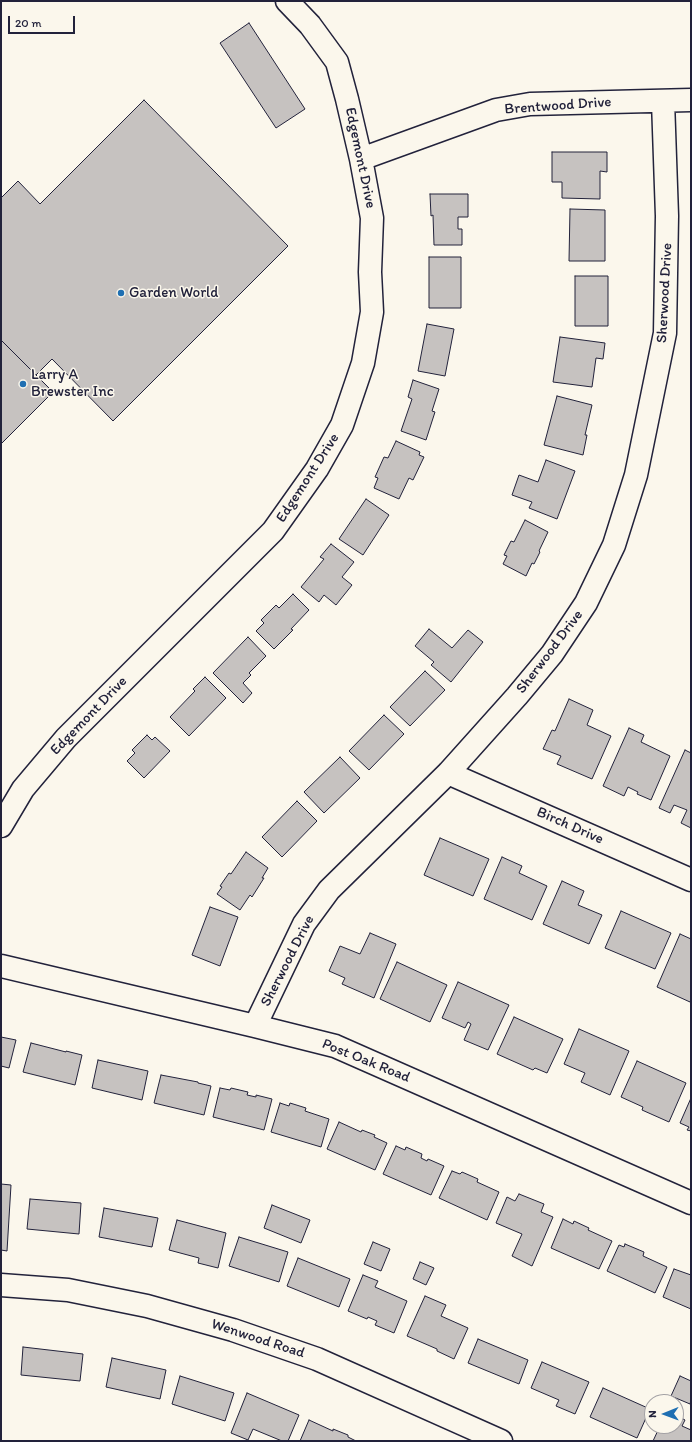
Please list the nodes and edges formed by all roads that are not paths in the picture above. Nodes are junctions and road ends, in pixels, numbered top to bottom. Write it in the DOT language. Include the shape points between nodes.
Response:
graph roads {
  1 [pos="287,1"];
  2 [pos="663,100"];
  3 [pos="691,100"];
  4 [pos="361,159"];
  5 [pos="448,773"];
  6 [pos="1,826"];
  7 [pos="691,880"];
  8 [pos="1,966"];
  9 [pos="255,1026"];
  10 [pos="691,1203"];
  11 [pos="1,1285"];
  12 [pos="501,1441"];
  1 -- 4 [label="street, Edgemont Drive" via="310,25 337,62"];
  2 -- 3 [label="street, Brentwood Drive"];
  2 -- 4 [label="street, Brentwood Drive" via="530,104 496,110"];
  2 -- 5 [label="street, Sherwood Drive" via="667,216 665,333 636,475 614,545 586,603 552,654"];
  4 -- 6 [label="street, Edgemont Drive" via="372,218 372,312 363,363 342,425 317,469 273,531 66,738 23,789"];
  5 -- 7 [label="street, Birch Drive"];
  5 -- 9 [label="street, Sherwood Drive" via="329,890 304,924"];
  8 -- 9 [label="street, Post Oak Road"];
  9 -- 10 [label="street, Post Oak Road" via="335,1046"];
  11 -- 12 [label="street, Wenwood Road" via="68,1290 147,1306 233,1330 317,1358"];
}
